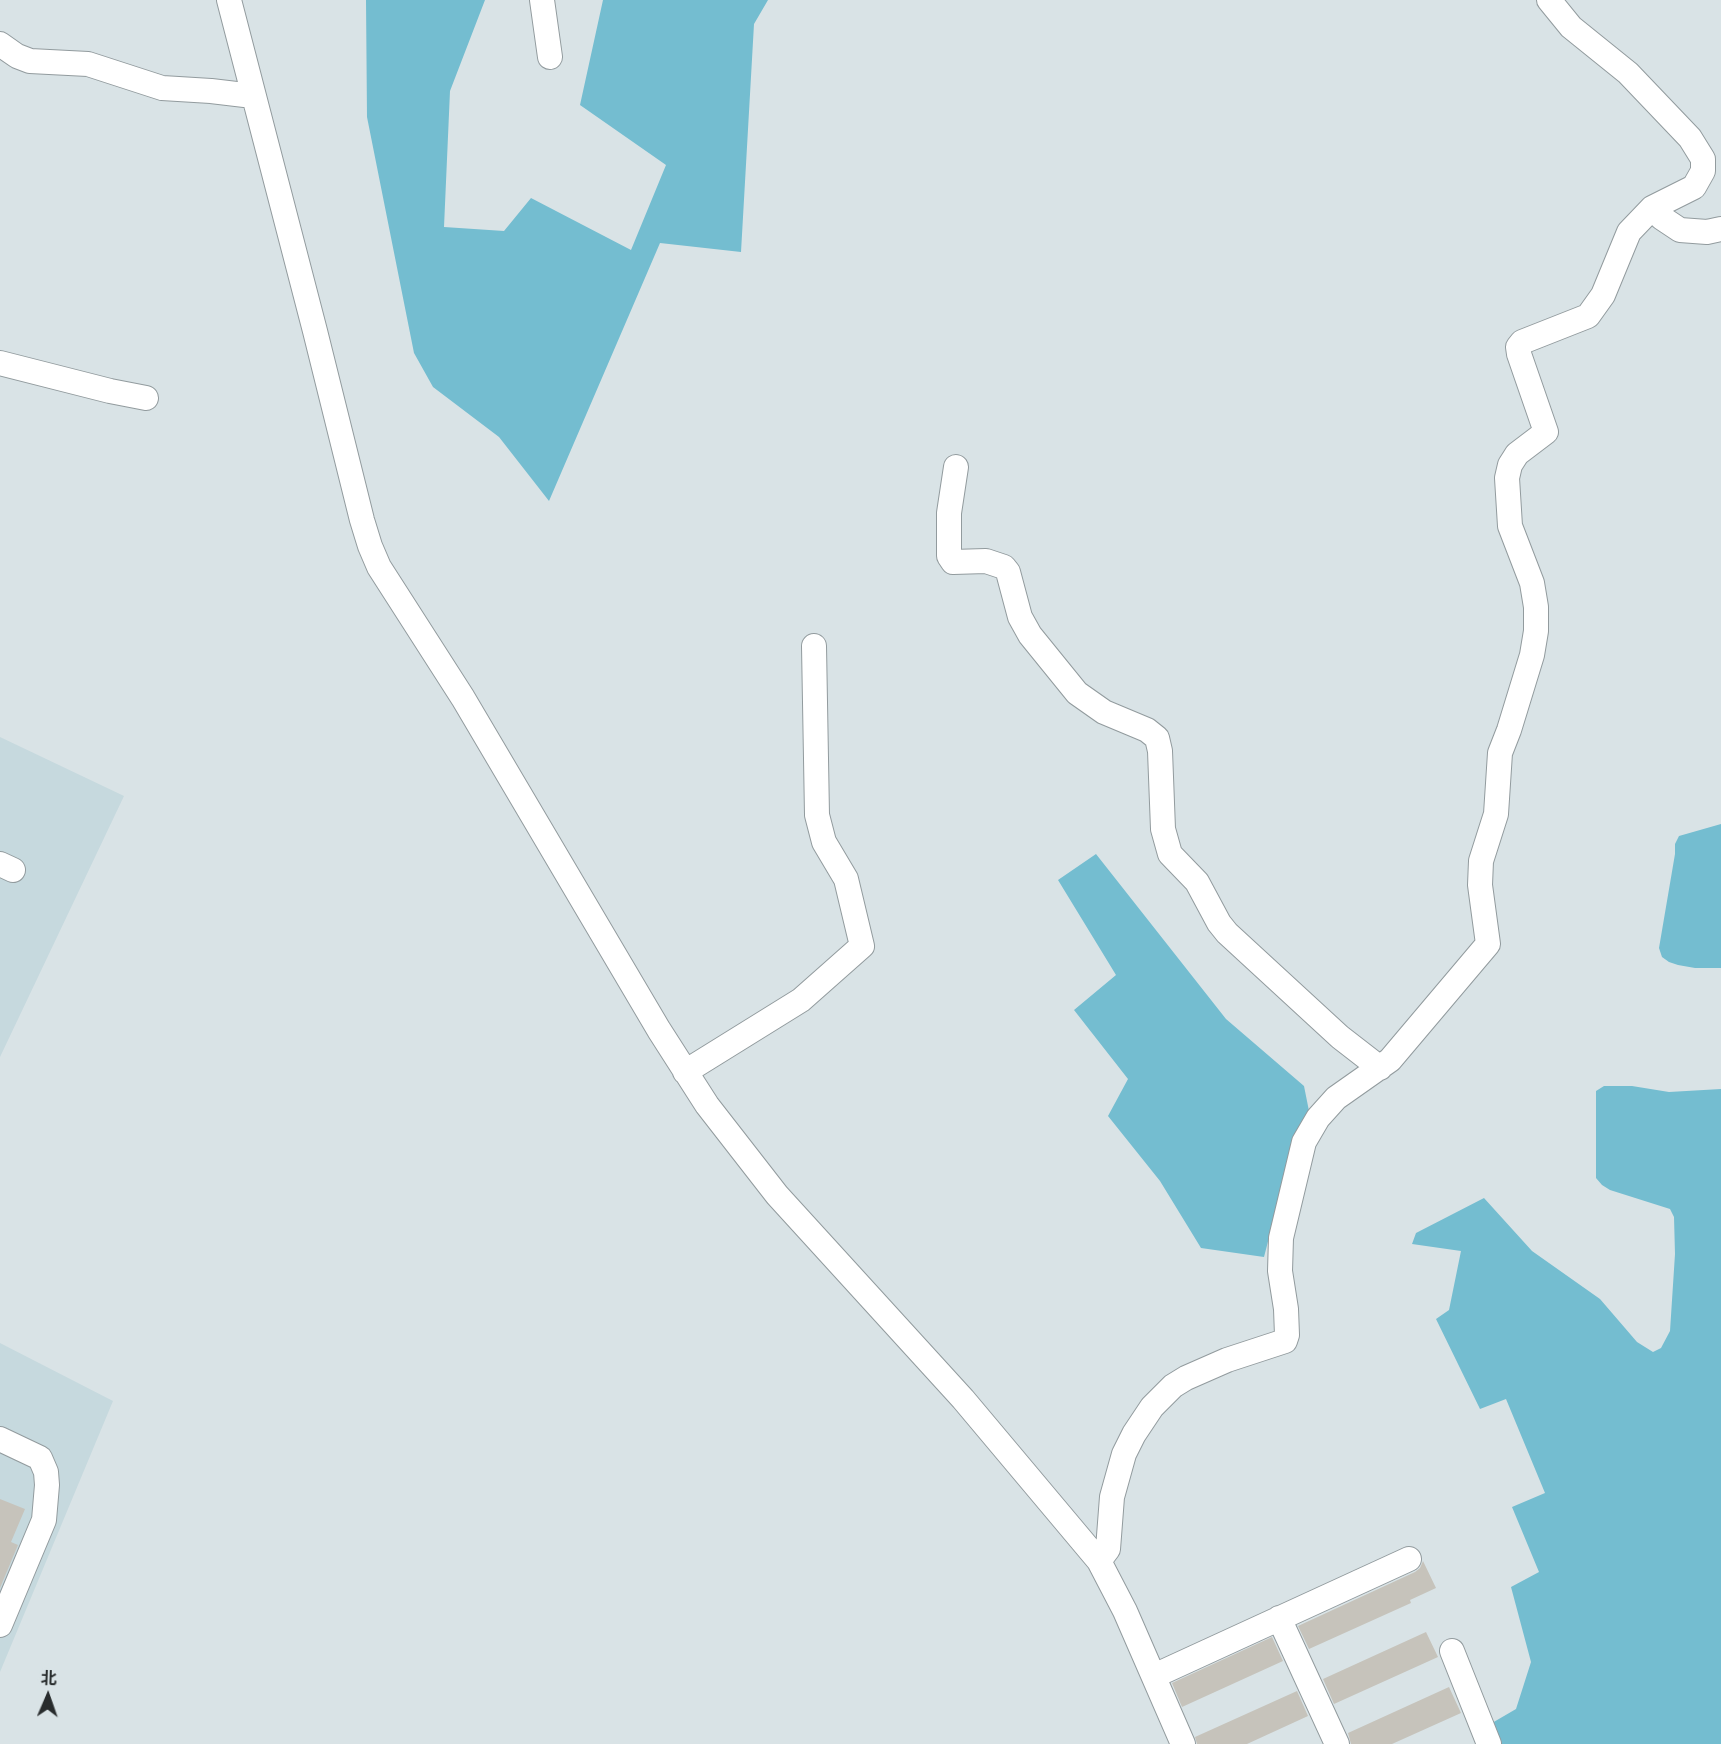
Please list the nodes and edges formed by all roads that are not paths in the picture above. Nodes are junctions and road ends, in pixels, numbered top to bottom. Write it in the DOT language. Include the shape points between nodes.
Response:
graph roads {
  1 [pos="229,0"];
  2 [pos="542,0"];
  3 [pos="1549,0"];
  4 [pos="0,44"];
  5 [pos="550,57"];
  6 [pos="253,96"];
  7 [pos="1653,208"];
  8 [pos="1721,229"];
  9 [pos="0,363"];
  10 [pos="146,398"];
  11 [pos="956,467"];
  12 [pos="814,645"];
  13 [pos="1380,1068"];
  14 [pos="685,1072"];
  15 [pos="0,1439"];
  16 [pos="1409,1559"];
  17 [pos="1099,1561"];
  18 [pos="1279,1618"];
  19 [pos="0,1625"];
  20 [pos="1452,1651"];
  21 [pos="1154,1676"];
  22 [pos="1183,1744"];
  23 [pos="1337,1744"];
  24 [pos="1489,1744"];
  1 -- 6 [label="street"];
  2 -- 5 [label="street"];
  3 -- 7 [label="street" via="1571,27 1628,73 1690,138 1703,159 1703,171 1694,187"];
  4 -- 6 [label="street" via="30,61 88,64 162,88"];
  6 -- 14 [label="street" via="362,520 379,567 463,698"];
  7 -- 8 [label="street" via="1680,230"];
  7 -- 13 [label="street" via="1629,232 1603,295 1588,316 1518,347 1546,432 1518,454 1507,477 1510,526 1532,583 1536,631 1500,753 1496,814 1481,861 1480,885 1488,944"];
  9 -- 10 [label="street"];
  11 -- 13 [label="street" via="949,513 949,556 953,562 986,561 1004,567 1030,635 1077,693 1104,712 1157,738 1163,829 1170,854 1197,882 1227,933 1340,1037"];
  12 -- 14 [label="street" via="817,815 824,842 846,879 862,946 801,1000"];
  13 -- 17 [label="street" via="1331,1103 1304,1142 1281,1238 1286,1341 1186,1378 1152,1407 1124,1454 1112,1497 1108,1549"];
  14 -- 17 [label="street" via="771,1188 963,1400"];
  15 -- 19 [label="street" via="40,1458 47,1485 44,1520"];
  16 -- 18 [label="street"];
  17 -- 21 [label="street"];
  18 -- 21 [label="street"];
  18 -- 23 [label="street"];
  20 -- 24 [label="street"];
  21 -- 22 [label="street"];
}
